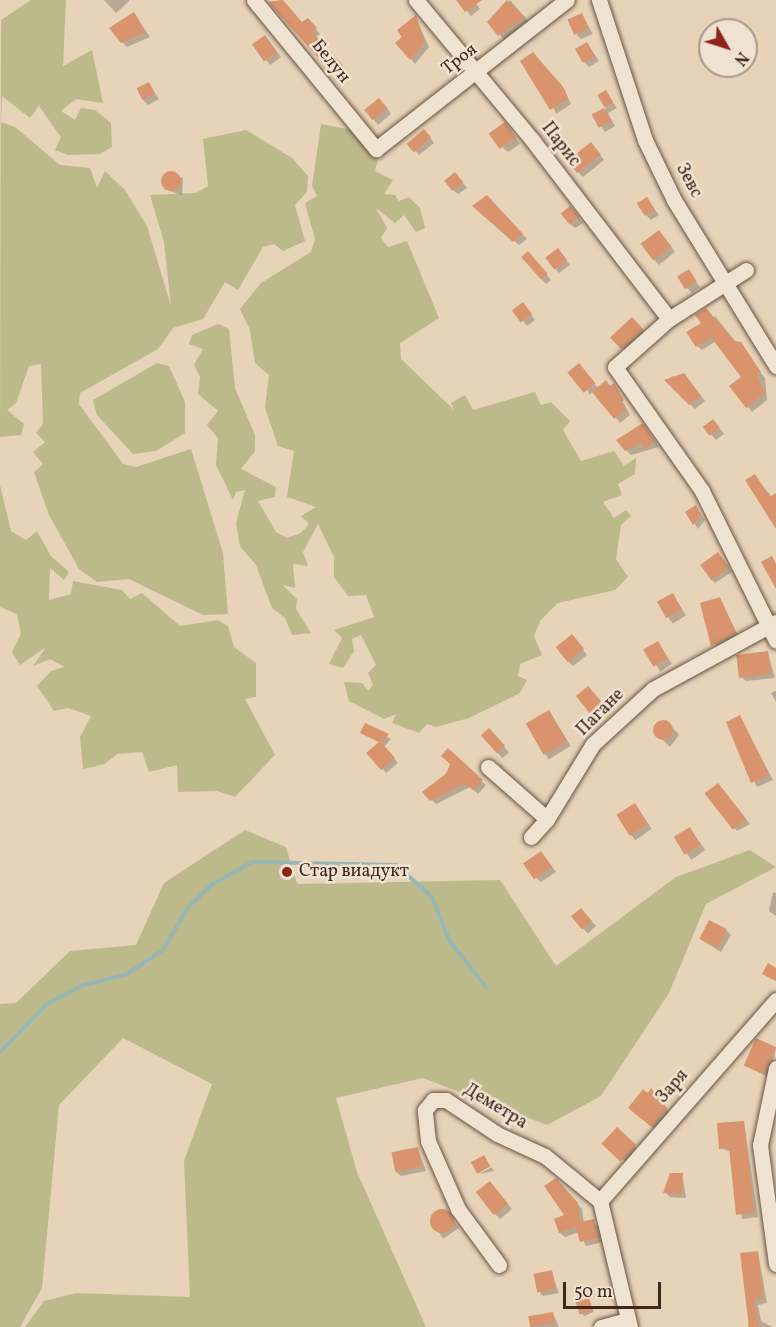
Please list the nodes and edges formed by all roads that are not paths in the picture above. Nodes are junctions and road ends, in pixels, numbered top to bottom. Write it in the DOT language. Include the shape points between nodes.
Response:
graph roads {
  1 [pos="254,0"];
  2 [pos="416,0"];
  3 [pos="567,0"];
  4 [pos="599,0"];
  5 [pos="475,73"];
  6 [pos="376,149"];
  7 [pos="746,270"];
  8 [pos="724,284"];
  9 [pos="669,319"];
  10 [pos="776,366"];
  11 [pos="772,624"];
  12 [pos="776,641"];
  13 [pos="488,767"];
  14 [pos="547,819"];
  15 [pos="531,837"];
  16 [pos="776,1000"];
  17 [pos="776,1068"];
  18 [pos="600,1201"];
  19 [pos="776,1264"];
  20 [pos="499,1266"];
  21 [pos="629,1323"];
  22 [pos="601,1327"];
  1 -- 6 [label="street, Белун"];
  2 -- 5 [label="street, Парис"];
  3 -- 5 [label="street, Троя"];
  4 -- 8 [label="street, Зевс" via="645,140"];
  5 -- 6 [label="street, Троя"];
  5 -- 9 [label="street, Парис"];
  7 -- 8 [label="street"];
  8 -- 9 [label="street"];
  8 -- 10 [label="street, Зевс"];
  9 -- 11 [label="street" via="615,367 702,491"];
  11 -- 12 [label="street"];
  11 -- 14 [label="street, Пагане" via="653,689 593,744"];
  13 -- 14 [label="street"];
  14 -- 15 [label="street, Пагане"];
  16 -- 18 [label="street, Заря"];
  17 -- 19 [label="street" via="760,1145"];
  18 -- 20 [label="street, Деметра" via="544,1156 497,1134 446,1100 433,1100 425,1110 428,1141 458,1209"];
  18 -- 21 [label="street"];
  21 -- 22 [label="street"];
}
